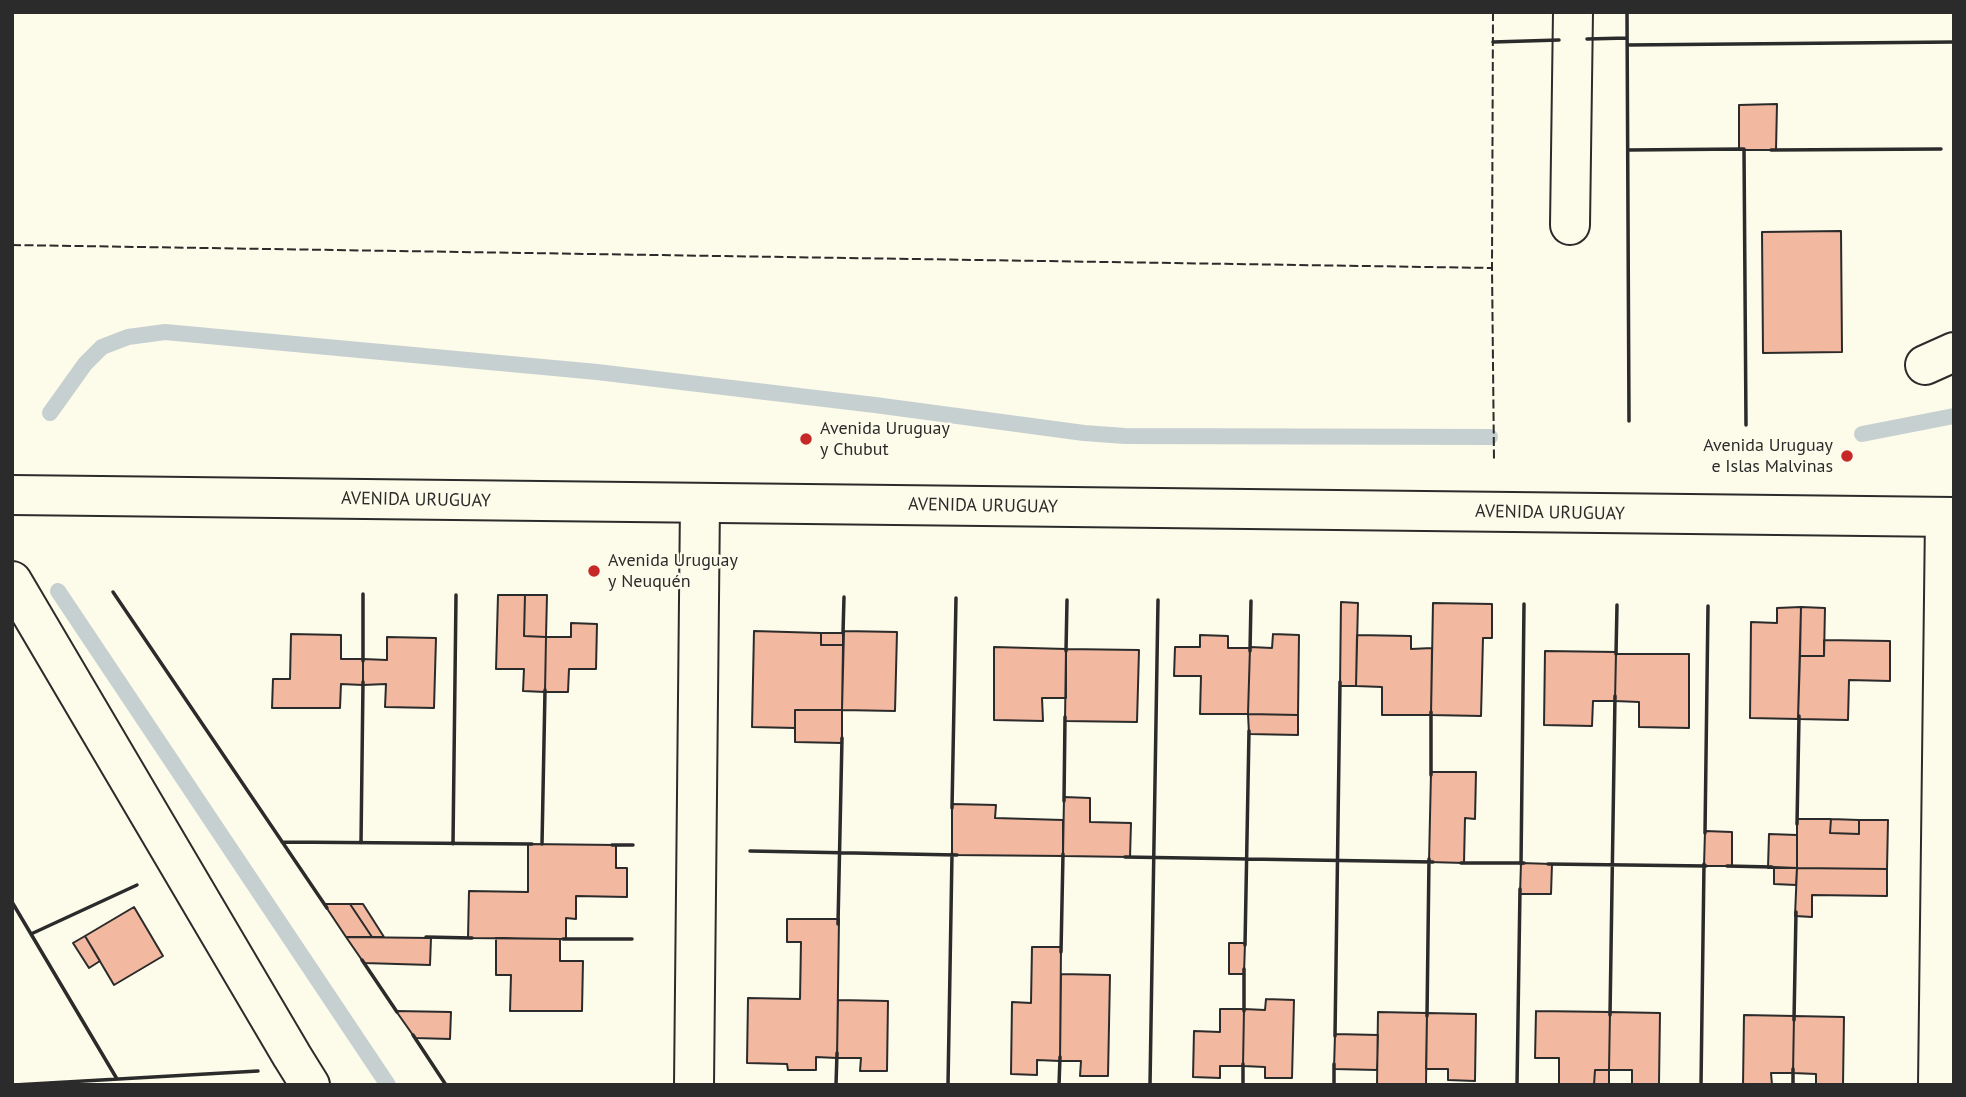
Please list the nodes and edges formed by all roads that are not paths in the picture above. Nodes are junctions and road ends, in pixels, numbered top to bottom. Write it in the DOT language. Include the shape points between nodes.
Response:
graph roads {
  1 [pos="1573,12"];
  2 [pos="1570,225"];
  3 [pos="12,495"];
  4 [pos="699,503"];
  5 [pos="1949,517"];
  6 [pos="12,581"];
  7 [pos="310,1085"];
  8 [pos="694,1085"];
  9 [pos="1938,1085"];
  1 -- 2 [label="street"];
  3 -- 4 [label="street, AVENIDA URUGUAY"];
  4 -- 5 [label="street, AVENIDA URUGUAY"];
  4 -- 8 [label="street"];
  5 -- 9 [label="street"];
  6 -- 7 [label="street"];
}
